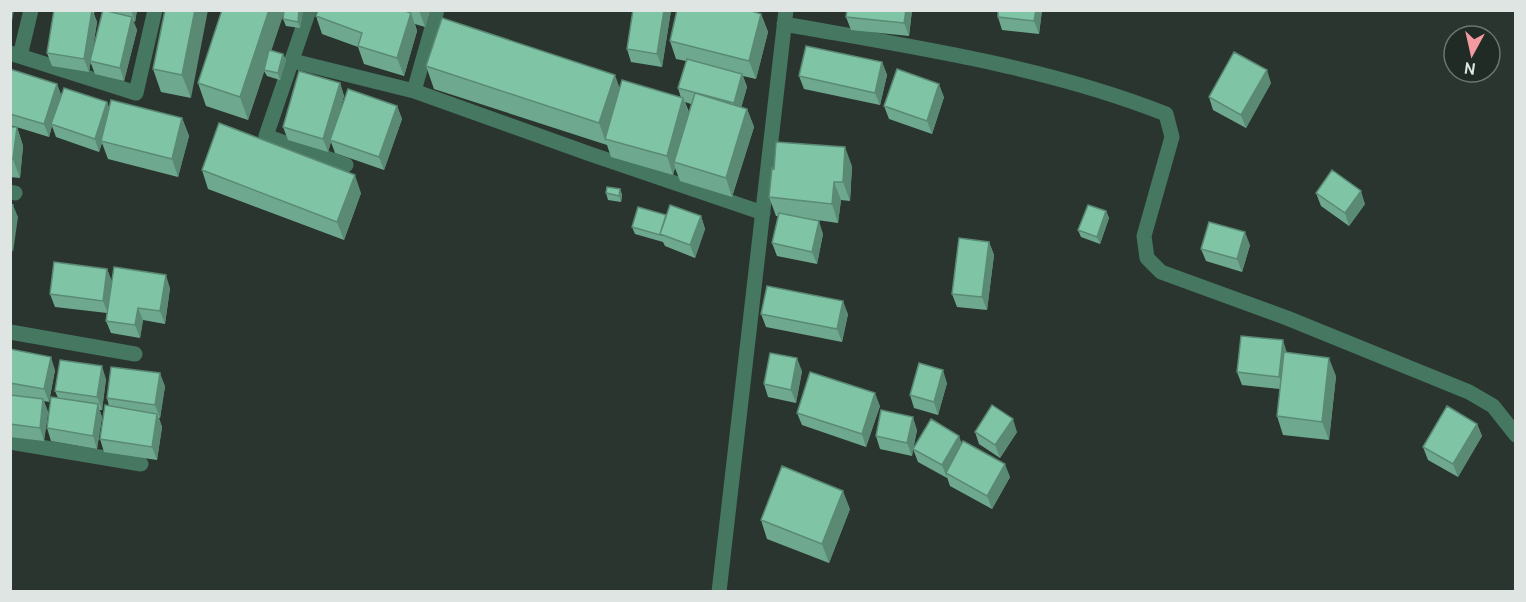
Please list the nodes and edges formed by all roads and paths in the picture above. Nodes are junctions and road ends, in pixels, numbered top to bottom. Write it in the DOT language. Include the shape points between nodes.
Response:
graph roads {
  1 [pos="31,10"];
  2 [pos="155,10"];
  3 [pos="309,10"];
  4 [pos="437,10"];
  5 [pos="785,17"];
  6 [pos="15,54"];
  7 [pos="293,61"];
  8 [pos="414,91"];
  9 [pos="346,165"];
  10 [pos="763,213"];
  11 [pos="10,332"];
  12 [pos="135,354"];
  13 [pos="1515,435"];
  14 [pos="10,442"];
  15 [pos="141,464"];
  16 [pos="719,591"];
  1 -- 6 [label="street"];
  2 -- 6 [label="street" via="136,93"];
  3 -- 7 [label="street"];
  4 -- 8 [label="street"];
  5 -- 10 [label="street"];
  5 -- 13 [label="street" via="1065,81 1166,114 1172,137 1144,236 1147,258 1161,272 1469,392 1493,406"];
  7 -- 8 [label="street"];
  7 -- 9 [label="street" via="266,136"];
  8 -- 10 [label="street"];
  10 -- 16 [label="street"];
  11 -- 12 [label="street"];
  14 -- 15 [label="street"];
}
